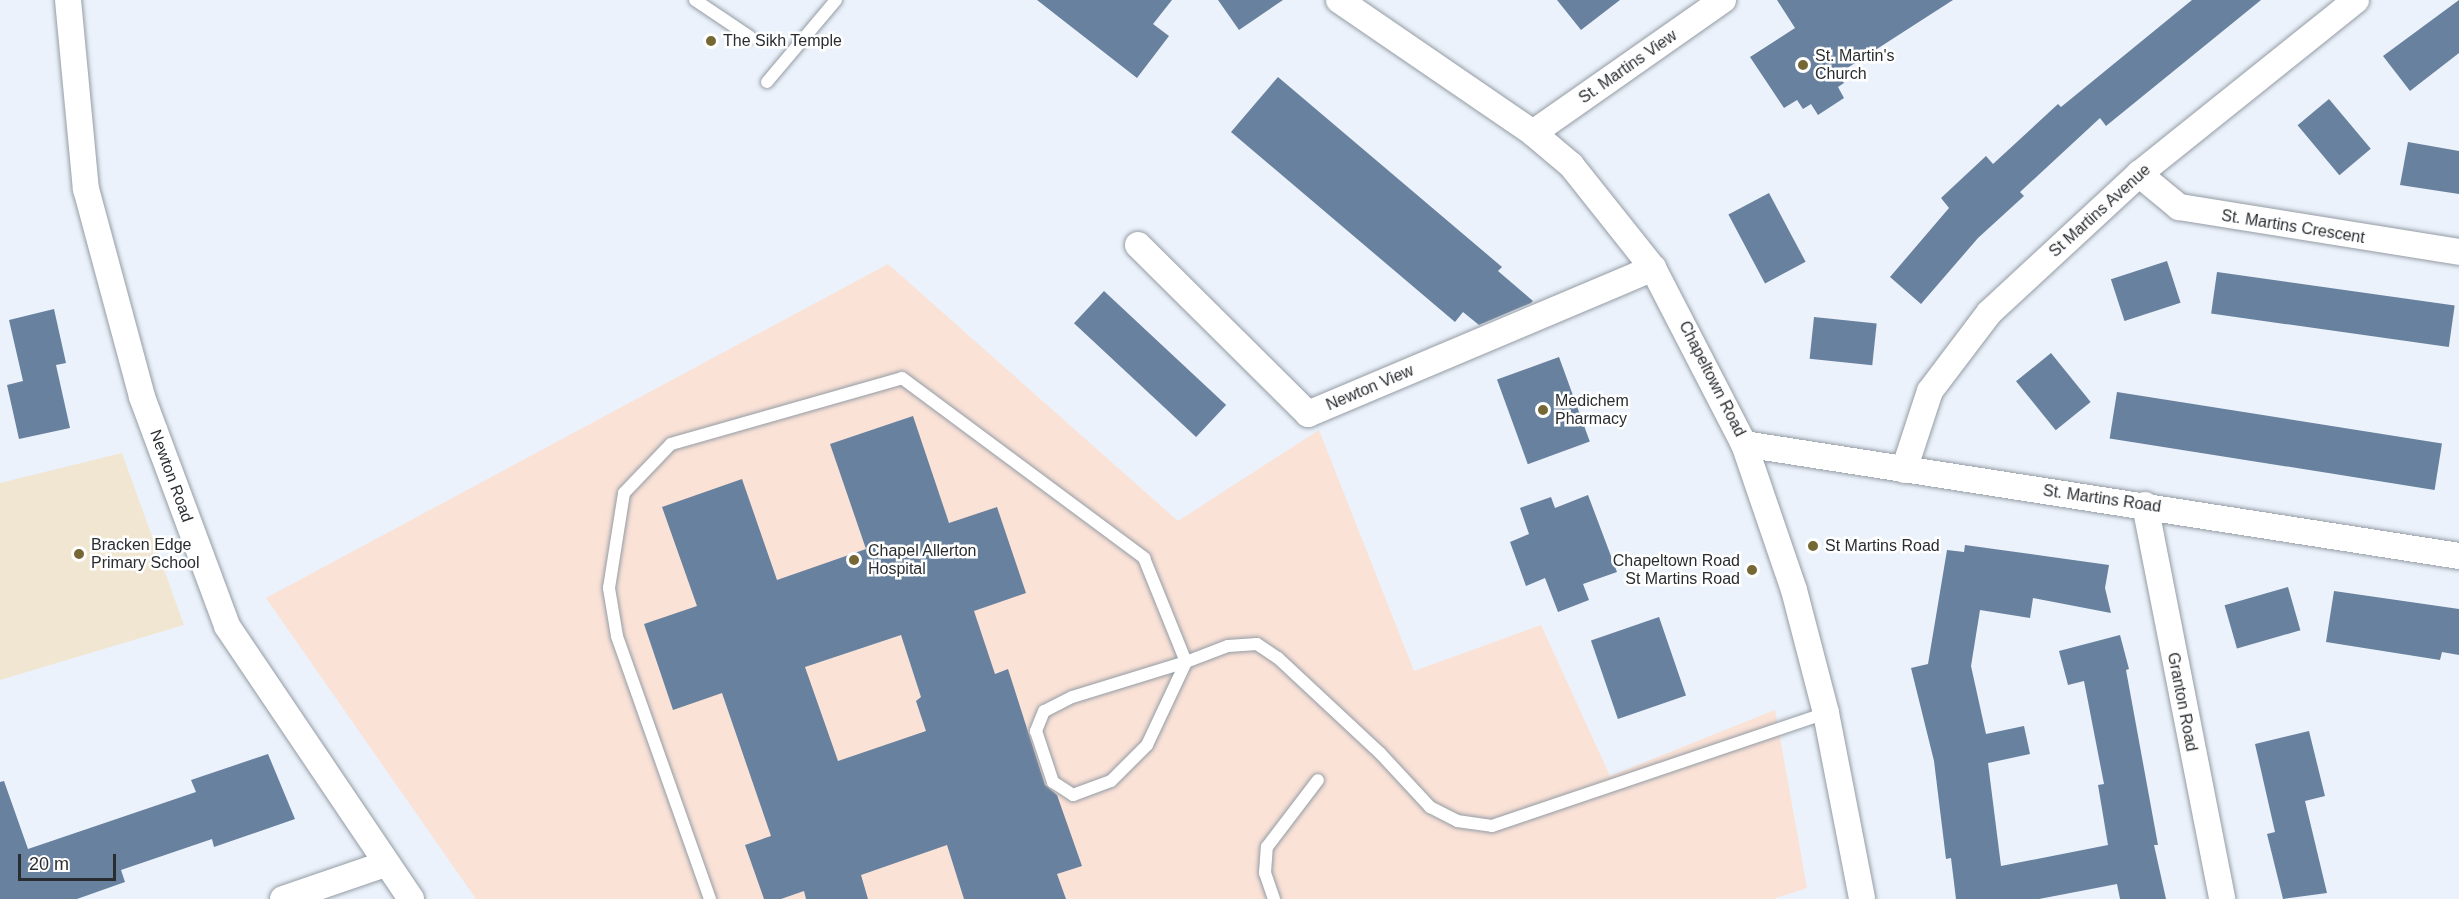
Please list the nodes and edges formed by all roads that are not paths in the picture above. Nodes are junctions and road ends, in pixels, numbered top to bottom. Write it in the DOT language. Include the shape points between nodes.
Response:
graph roads {
  1 [pos="68,0"];
  2 [pos="695,0"];
  3 [pos="836,0"];
  4 [pos="1339,0"];
  5 [pos="1723,0"];
  6 [pos="2356,0"];
  7 [pos="750,37"];
  8 [pos="767,82"];
  9 [pos="1533,133"];
  10 [pos="2139,174"];
  11 [pos="1138,245"];
  12 [pos="2459,252"];
  13 [pos="1653,268"];
  14 [pos="1744,444"];
  15 [pos="1904,470"];
  16 [pos="2145,505"];
  17 [pos="2459,556"];
  18 [pos="1186,662"];
  19 [pos="1826,713"];
  20 [pos="1318,780"];
  21 [pos="385,864"];
  22 [pos="283,899"];
  23 [pos="411,899"];
  24 [pos="710,899"];
  25 [pos="1274,899"];
  26 [pos="1862,899"];
  27 [pos="2222,899"];
  1 -- 21 [label="street, Newton Road" via="86,189 142,398 227,626"];
  2 -- 7 [label="lane"];
  3 -- 8 [label="lane"];
  4 -- 9 [label="street, Chapeltown Road"];
  5 -- 9 [label="street, St. Martins View"];
  6 -- 10 [label="street, St Martins Avenue"];
  9 -- 13 [label="street, Chapeltown Road" via="1571,165"];
  10 -- 12 [label="street, St. Martins Crescent" via="2179,207"];
  10 -- 15 [label="street, St Martins Avenue" via="1989,313 1930,391"];
  11 -- 13 [label="street, Newton View" via="1308,414"];
  13 -- 14 [label="street, Chapeltown Road"];
  14 -- 15 [label="street, St. Martins Road"];
  14 -- 19 [label="street, Chapeltown Road" via="1794,590"];
  15 -- 16 [label="street, St. Martins Road"];
  16 -- 17 [label="street, St. Martins Road"];
  16 -- 27 [label="street, Granton Road"];
  18 -- 18 [label="lane" via="1147,745 1111,781 1073,795 1053,782 1036,730 1044,711 1072,697"];
  18 -- 19 [label="lane" via="1228,646 1257,644 1278,658 1373,747 1430,807 1457,820 1492,826"];
  18 -- 24 [label="lane" via="1144,558 902,378 671,444 624,493 609,588 617,636"];
  19 -- 26 [label="street, Chapeltown Road"];
  20 -- 25 [label="lane" via="1266,847 1265,873"];
  21 -- 22 [label="street"];
  21 -- 23 [label="street, Newton Road"];
}
